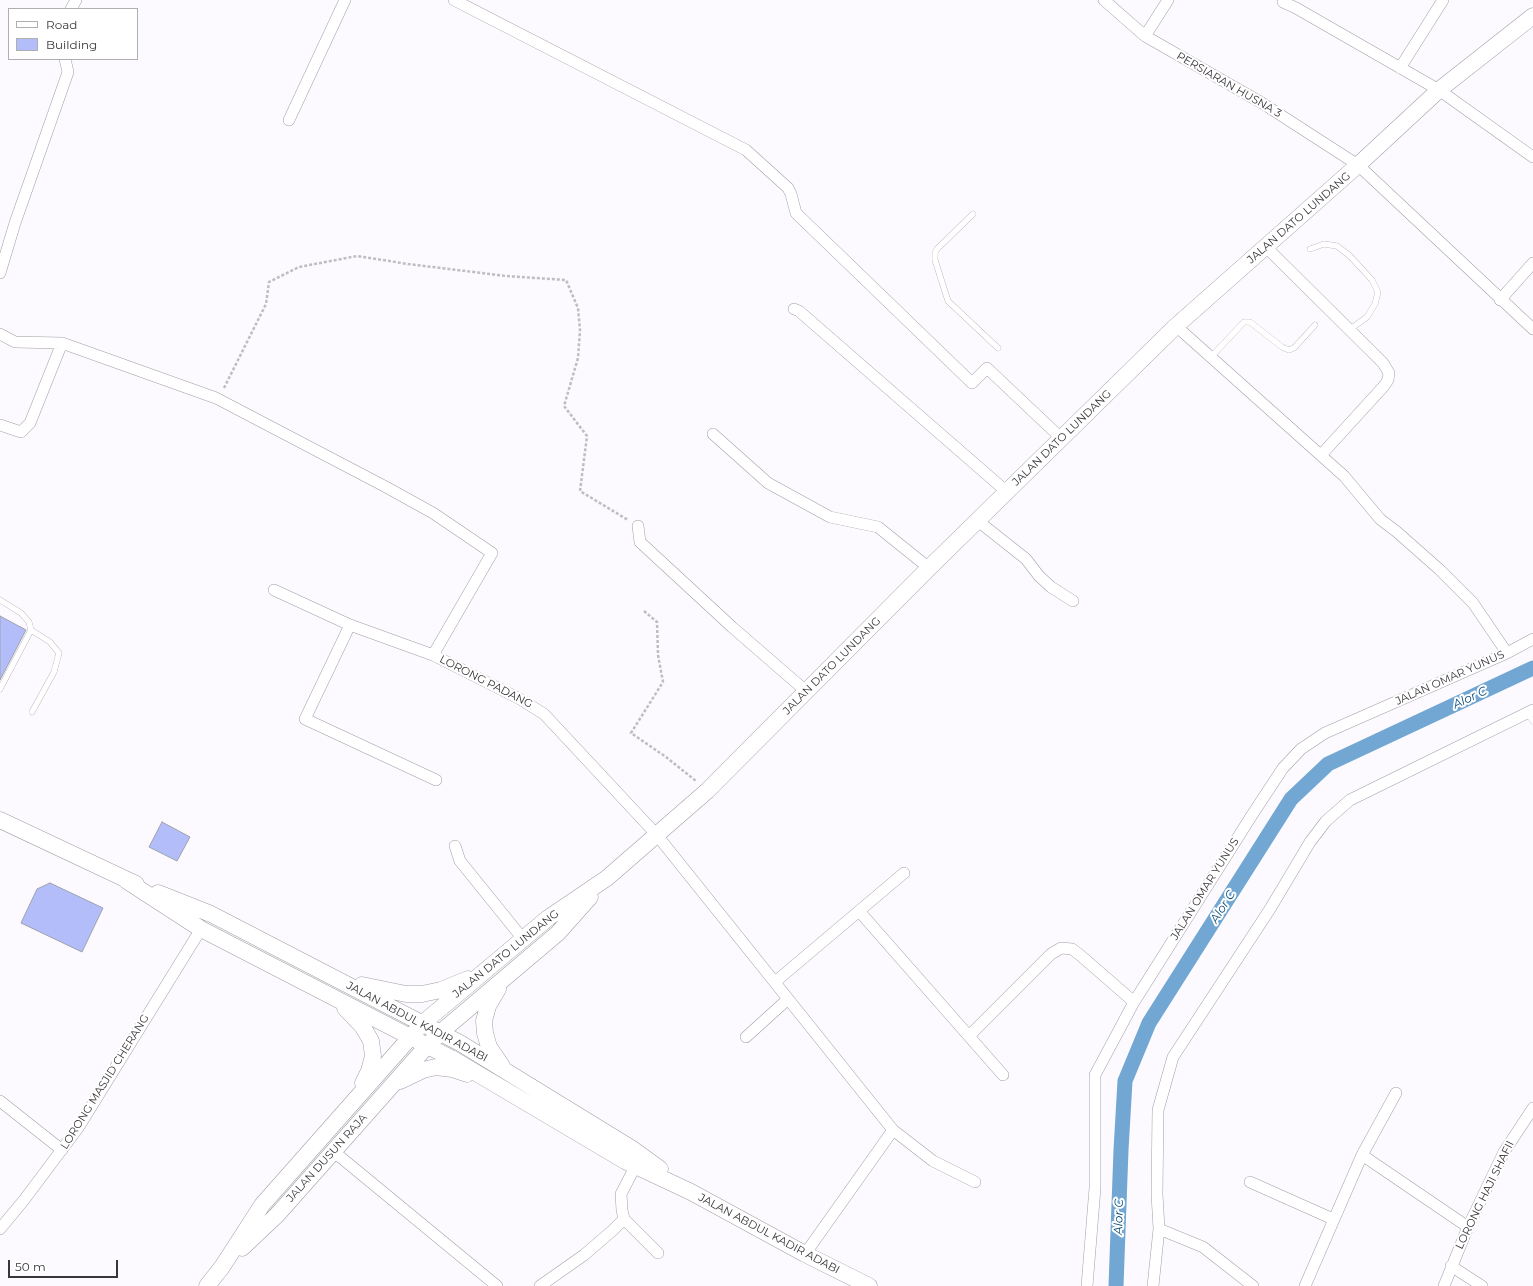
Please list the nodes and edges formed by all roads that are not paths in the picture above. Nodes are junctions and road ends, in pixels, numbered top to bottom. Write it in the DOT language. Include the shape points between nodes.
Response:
graph roads {
  1 [pos="345,0"];
  2 [pos="454,0"];
  3 [pos="1104,0"];
  4 [pos="1168,0"];
  5 [pos="1443,0"];
  6 [pos="1283,2"];
  7 [pos="1533,16"];
  8 [pos="1145,36"];
  9 [pos="65,60"];
  10 [pos="1400,68"];
  11 [pos="1439,90"];
  12 [pos="289,120"];
  13 [pos="1533,157"];
  14 [pos="1358,165"];
  15 [pos="973,214"];
  16 [pos="1266,247"];
  17 [pos="1310,249"];
  18 [pos="1533,264"];
  19 [pos="0,273"];
  20 [pos="1500,300"];
  21 [pos="794,309"];
  22 [pos="1315,325"];
  23 [pos="1176,326"];
  24 [pos="1533,329"];
  25 [pos="1349,330"];
  26 [pos="0,334"];
  27 [pos="62,343"];
  28 [pos="998,348"];
  29 [pos="1211,357"];
  30 [pos="0,425"];
  31 [pos="713,434"];
  32 [pos="1062,438"];
  33 [pos="1321,455"];
  34 [pos="1007,492"];
  35 [pos="978,521"];
  36 [pos="638,526"];
  37 [pos="929,568"];
  38 [pos="274,590"];
  39 [pos="0,600"];
  40 [pos="1073,601"];
  41 [pos="350,625"];
  42 [pos="31,630"];
  43 [pos="1533,639"];
  44 [pos="1507,653"];
  45 [pos="434,656"];
  46 [pos="0,689"];
  47 [pos="807,692"];
  48 [pos="32,712"];
  49 [pos="1531,715"];
  50 [pos="436,780"];
  51 [pos="0,820"];
  52 [pos="656,834"];
  53 [pos="455,846"];
  54 [pos="904,873"];
  55 [pos="606,878"];
  56 [pos="127,880"];
  57 [pos="859,911"];
  58 [pos="201,929"];
  59 [pos="523,939"];
  60 [pos="485,971"];
  61 [pos="336,978"];
  62 [pos="504,979"];
  63 [pos="775,982"];
  64 [pos="337,999"];
  65 [pos="788,999"];
  66 [pos="1134,1002"];
  67 [pos="423,1023"];
  68 [pos="441,1032"];
  69 [pos="410,1036"];
  70 [pos="969,1036"];
  71 [pos="746,1037"];
  72 [pos="427,1046"];
  73 [pos="505,1070"];
  74 [pos="1004,1076"];
  75 [pos="496,1085"];
  76 [pos="389,1088"];
  77 [pos="1396,1093"];
  78 [pos="357,1097"];
  79 [pos="0,1101"];
  80 [pos="1533,1108"];
  81 [pos="1529,1121"];
  82 [pos="893,1130"];
  83 [pos="62,1150"];
  84 [pos="333,1152"];
  85 [pos="1362,1155"];
  86 [pos="636,1165"];
  87 [pos="975,1182"];
  88 [pos="1250,1182"];
  89 [pos="691,1192"];
  90 [pos="624,1219"];
  91 [pos="1333,1219"];
  92 [pos="1468,1227"];
  93 [pos="0,1229"];
  94 [pos="1159,1229"];
  95 [pos="658,1253"];
  96 [pos="805,1254"];
  97 [pos="1451,1266"];
  98 [pos="222,1267"];
  99 [pos="207,1286"];
  100 [pos="498,1286"];
  101 [pos="540,1286"];
  102 [pos="869,1286"];
  103 [pos="1087,1286"];
  104 [pos="1153,1286"];
  105 [pos="1253,1286"];
  106 [pos="1305,1286"];
  107 [pos="1444,1286"];
  108 [pos="1482,1286"];
  1 -- 12 [label="street"];
  2 -- 32 [label="street" via="746,150 788,188 796,213 972,383 987,368"];
  3 -- 8 [label="street, PERSIARAN HUSNA 3"];
  4 -- 8 [label="street"];
  5 -- 10 [label="street"];
  6 -- 10 [label="street"];
  7 -- 11 [label="main road, JALAN DATO LUNDANG"];
  8 -- 14 [label="street, PERSIARAN HUSNA 3" via="1262,103"];
  9 -- 19 [label="street" via="68,72"];
  10 -- 11 [label="street"];
  11 -- 13 [label="street"];
  11 -- 14 [label="main road, JALAN DATO LUNDANG"];
  14 -- 16 [label="main road, JALAN DATO LUNDANG"];
  14 -- 20 [label="street, PERSIARAN HUSNA 3"];
  15 -- 28 [label="lane" via="937,249 934,260 948,301"];
  16 -- 23 [label="main road, JALAN DATO LUNDANG"];
  16 -- 25 [label="street"];
  17 -- 25 [label="lane" via="1324,244 1337,246 1372,280 1378,292 1376,304 1367,317"];
  18 -- 20 [label="street"];
  20 -- 24 [label="street, PERSIARAN HUSNA 3"];
  21 -- 34 [label="street"];
  22 -- 29 [label="lane" via="1294,348 1289,350 1250,322 1244,322"];
  23 -- 29 [label="street"];
  23 -- 32 [label="main road, JALAN DATO LUNDANG"];
  25 -- 33 [label="street" via="1383,363 1389,373 1388,380"];
  26 -- 27 [label="street" via="16,342"];
  27 -- 30 [label="street" via="30,423 21,432"];
  27 -- 45 [label="street" via="219,399 433,513 492,552"];
  29 -- 33 [label="street"];
  31 -- 37 [label="street" via="768,484 830,517 878,527"];
  32 -- 34 [label="main road, JALAN DATO LUNDANG"];
  33 -- 44 [label="street" via="1344,476 1380,519 1440,570 1473,603"];
  34 -- 35 [label="main road, JALAN DATO LUNDANG"];
  35 -- 37 [label="main road, JALAN DATO LUNDANG"];
  35 -- 40 [label="street" via="1026,559 1051,587"];
  36 -- 47 [label="street" via="640,542"];
  37 -- 47 [label="main road, JALAN DATO LUNDANG"];
  38 -- 41 [label="street, LORONG PADANG"];
  39 -- 42 [label="lane" via="21,613 29,622"];
  41 -- 45 [label="street, LORONG PADANG"];
  41 -- 50 [label="street" via="306,719"];
  42 -- 46 [label="lane"];
  42 -- 48 [label="lane" via="50,642 59,653 54,672"];
  43 -- 44 [label="street, JALAN OMAR YUNUS"];
  44 -- 66 [label="street, JALAN OMAR YUNUS" via="1325,732 1301,749 1283,768"];
  45 -- 52 [label="street, LORONG PADANG" via="520,699 544,714"];
  47 -- 52 [label="main road, JALAN DATO LUNDANG" via="707,791"];
  49 -- 94 [label="street" via="1350,800 1326,821 1310,842 1270,909 1174,1057 1158,1110 1156,1194"];
  51 -- 56 [label="main road, JALAN ABDUL KADIR ADABI"];
  52 -- 55 [label="main road, JALAN DATO LUNDANG"];
  52 -- 63 [label="street, LORONG PADANG"];
  53 -- 59 [label="street" via="460,861"];
  54 -- 57 [label="street"];
  55 -- 59 [label="main road, JALAN DATO LUNDANG" via="548,918"];
  55 -- 62 [label="main road, JALAN DATO LUNDANG" via="558,932"];
  56 -- 58 [label="main road, JALAN ABDUL KADIR ADABI"];
  56 -- 61 [label="main road, JALAN ABDUL KADIR ADABI" via="211,914"];
  57 -- 63 [label="street"];
  57 -- 70 [label="street"];
  58 -- 64 [label="main road, JALAN ABDUL KADIR ADABI"];
  58 -- 83 [label="street, LORONG MASJID CHERANG"];
  59 -- 60 [label="main road, JALAN DATO LUNDANG"];
  60 -- 61 [label="main road" via="458,984 422,994 389,992"];
  60 -- 67 [label="main road, JALAN DATO LUNDANG"];
  61 -- 67 [label="main road, JALAN ABDUL KADIR ADABI"];
  62 -- 68 [label="main road, JALAN DATO LUNDANG"];
  62 -- 73 [label="main road" via="488,1006 484,1034 489,1047"];
  63 -- 65 [label="street, LORONG PADANG"];
  64 -- 69 [label="main road, JALAN ABDUL KADIR ADABI"];
  64 -- 78 [label="main road" via="371,1041 373,1056"];
  65 -- 71 [label="street"];
  65 -- 82 [label="street, LORONG PADANG"];
  66 -- 70 [label="street" via="1072,949 1061,948 1051,954"];
  66 -- 103 [label="street, JALAN OMAR YUNUS" via="1095,1075 1095,1188"];
  67 -- 68 [label="main road, JALAN ABDUL KADIR ADABI"];
  67 -- 69 [label="main road, JALAN DATO LUNDANG"];
  68 -- 72 [label="main road, JALAN DATO LUNDANG"];
  68 -- 73 [label="main road, JALAN ABDUL KADIR ADABI"];
  69 -- 72 [label="main road, JALAN ABDUL KADIR ADABI"];
  69 -- 78 [label="main road, JALAN DUSUN RAJA"];
  70 -- 74 [label="street"];
  72 -- 75 [label="main road, JALAN ABDUL KADIR ADABI"];
  72 -- 76 [label="main road, JALAN DUSUN RAJA"];
  73 -- 89 [label="main road, JALAN ABDUL KADIR ADABI" via="631,1148"];
  75 -- 76 [label="main road" via="452,1069 436,1067 418,1072"];
  75 -- 86 [label="main road, JALAN ABDUL KADIR ADABI"];
  76 -- 84 [label="main road, JALAN DUSUN RAJA"];
  77 -- 85 [label="street"];
  78 -- 98 [label="main road, JALAN DUSUN RAJA" via="262,1205"];
  79 -- 83 [label="street"];
  80 -- 81 [label="street, LORONG HAJI SHAFII"];
  81 -- 92 [label="street, LORONG HAJI SHAFII" via="1504,1152"];
  82 -- 87 [label="street, LORONG PADANG" via="933,1161"];
  82 -- 96 [label="street"];
  83 -- 93 [label="street, LORONG MASJID CHERANG"];
  84 -- 98 [label="main road, JALAN DUSUN RAJA" via="277,1215"];
  84 -- 100 [label="street"];
  85 -- 91 [label="street"];
  85 -- 92 [label="street"];
  86 -- 89 [label="main road, JALAN ABDUL KADIR ADABI"];
  86 -- 90 [label="street" via="621,1194"];
  88 -- 91 [label="street"];
  89 -- 96 [label="main road, JALAN ABDUL KADIR ADABI"];
  90 -- 95 [label="street"];
  90 -- 101 [label="street" via="584,1255"];
  91 -- 106 [label="street"];
  92 -- 97 [label="street, LORONG HAJI SHAFII"];
  94 -- 104 [label="street"];
  94 -- 105 [label="street" via="1203,1247"];
  96 -- 102 [label="main road, JALAN ABDUL KADIR ADABI"];
  97 -- 107 [label="street, LORONG HAJI SHAFII"];
  97 -- 108 [label="street"];
  98 -- 99 [label="main road, JALAN DUSUN RAJA"];
}
